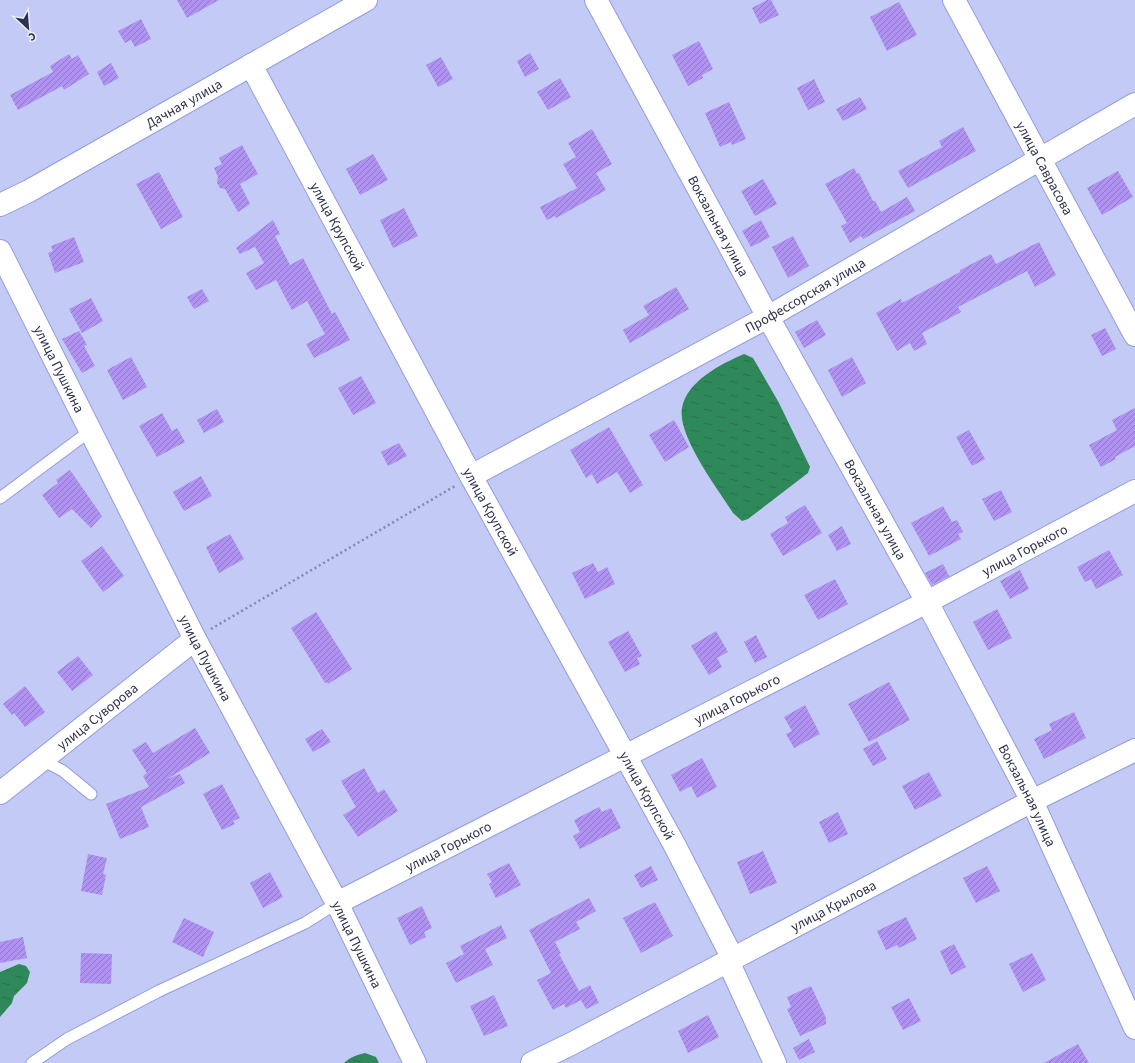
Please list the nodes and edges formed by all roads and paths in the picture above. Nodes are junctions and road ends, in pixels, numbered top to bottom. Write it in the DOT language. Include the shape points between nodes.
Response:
graph roads {
  1 [pos="366,0"];
  2 [pos="596,0"];
  3 [pos="954,0"];
  4 [pos="251,65"];
  5 [pos="1135,104"];
  6 [pos="1040,159"];
  7 [pos="0,205"];
  8 [pos="0,251"];
  9 [pos="768,317"];
  10 [pos="1135,335"];
  11 [pos="90,431"];
  12 [pos="471,476"];
  13 [pos="1135,491"];
  14 [pos="0,498"];
  15 [pos="926,602"];
  16 [pos="195,639"];
  17 [pos="1135,750"];
  18 [pos="626,756"];
  19 [pos="42,760"];
  20 [pos="0,793"];
  21 [pos="91,794"];
  22 [pos="1032,801"];
  23 [pos="336,903"];
  24 [pos="730,960"];
  25 [pos="1135,1028"];
  26 [pos="32,1063"];
  27 [pos="415,1063"];
  28 [pos="532,1063"];
  29 [pos="775,1063"];
  1 -- 4 [label="street, Дачная улица"];
  2 -- 9 [label="street, Вокзальная улица"];
  3 -- 6 [label="street, улица Саврасова"];
  4 -- 7 [label="street, Дачная улица"];
  4 -- 12 [label="street, улица Крупской"];
  5 -- 6 [label="street, Профессорская улица"];
  6 -- 9 [label="street, Профессорская улица"];
  6 -- 10 [label="street, улица Саврасова"];
  8 -- 11 [label="street, улица Пушкина"];
  9 -- 12 [label="street, Профессорская улица"];
  9 -- 15 [label="street, Вокзальная улица"];
  11 -- 14 [label="lane"];
  11 -- 16 [label="street, улица Пушкина"];
  12 -- 16 [label="path"];
  12 -- 18 [label="street, улица Крупской"];
  13 -- 15 [label="street, улица Горького"];
  15 -- 18 [label="street, улица Горького"];
  15 -- 22 [label="street, Вокзальная улица"];
  16 -- 19 [label="street, улица Суворова"];
  16 -- 23 [label="street, улица Пушкина"];
  17 -- 22 [label="street, улица Крылова"];
  18 -- 23 [label="street, улица Горького"];
  18 -- 24 [label="street, улица Крупской" via="674,844"];
  19 -- 20 [label="street, улица Суворова"];
  19 -- 21 [label="lane" via="63,771"];
  22 -- 24 [label="street, улица Крылова"];
  22 -- 25 [label="street, Вокзальная улица"];
  23 -- 26 [label="lane" via="305,923 159,991 67,1039"];
  23 -- 27 [label="street, улица Пушкина"];
  24 -- 28 [label="street, улица Крылова"];
  24 -- 29 [label="street, улица Крупской"];
}
